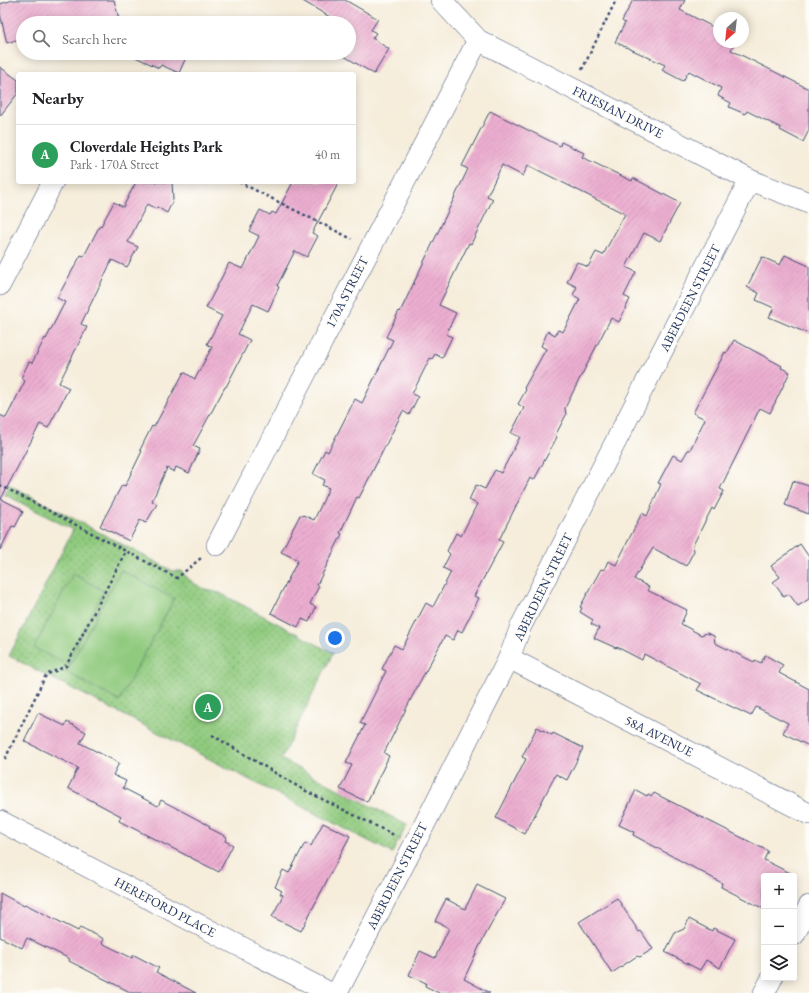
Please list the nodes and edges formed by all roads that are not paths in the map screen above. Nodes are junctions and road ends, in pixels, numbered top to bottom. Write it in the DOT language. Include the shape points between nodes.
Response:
graph roads {
  1 [pos="441,0"];
  2 [pos="478,40"];
  3 [pos="750,180"];
  4 [pos="52,184"];
  5 [pos="809,204"];
  6 [pos="0,285"];
  7 [pos="217,545"];
  8 [pos="509,658"];
  9 [pos="809,814"];
  10 [pos="0,821"];
  11 [pos="809,906"];
  12 [pos="797,929"];
  13 [pos="770,981"];
  14 [pos="330,993"];
  15 [pos="337,993"];
  16 [pos="764,993"];
  1 -- 2 [label="street, FRIESIAN DRIVE"];
  2 -- 3 [label="street, FRIESIAN DRIVE"];
  2 -- 7 [label="street, 170A STREET"];
  3 -- 5 [label="street, FRIESIAN DRIVE"];
  3 -- 8 [label="street, ABERDEEN STREET" via="521,626"];
  4 -- 6 [label="street"];
  8 -- 9 [label="street, 58A AVENUE"];
  8 -- 15 [label="street, ABERDEEN STREET"];
  10 -- 14 [label="street, HEREFORD PLACE"];
  11 -- 12 [label="street"];
  13 -- 16 [label="street"];
}
